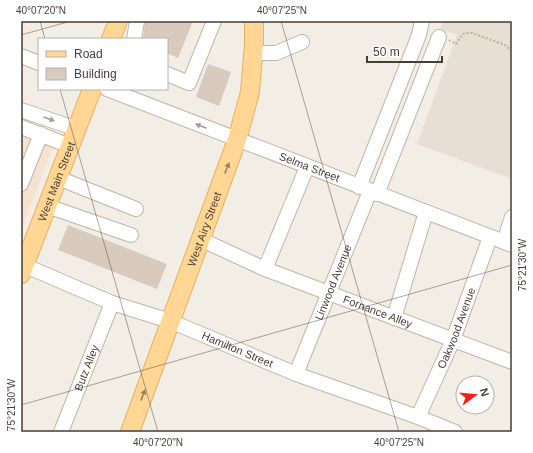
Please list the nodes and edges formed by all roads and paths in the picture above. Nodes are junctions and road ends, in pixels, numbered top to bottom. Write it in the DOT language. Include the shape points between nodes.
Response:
graph roads {
  1 [pos="118,21"];
  2 [pos="137,21"];
  3 [pos="214,21"];
  4 [pos="254,21"];
  5 [pos="422,21"];
  6 [pos="439,37"];
  7 [pos="111,38"];
  8 [pos="134,38"];
  9 [pos="302,42"];
  10 [pos="512,51"];
  11 [pos="253,54"];
  12 [pos="21,56"];
  13 [pos="38,63"];
  14 [pos="168,74"];
  15 [pos="92,90"];
  16 [pos="110,90"];
  17 [pos="21,110"];
  18 [pos="21,127"];
  19 [pos="77,129"];
  20 [pos="41,134"];
  21 [pos="237,140"];
  22 [pos="70,146"];
  23 [pos="307,167"];
  24 [pos="58,178"];
  25 [pos="21,184"];
  26 [pos="368,190"];
  27 [pos="48,206"];
  28 [pos="136,209"];
  29 [pos="426,212"];
  30 [pos="512,217"];
  31 [pos="131,235"];
  32 [pos="490,236"];
  33 [pos="200,239"];
  34 [pos="508,244"];
  35 [pos="22,268"];
  36 [pos="265,269"];
  37 [pos="328,294"];
  38 [pos="112,303"];
  39 [pos="394,318"];
  40 [pos="170,321"];
  41 [pos="453,340"];
  42 [pos="512,362"];
  43 [pos="296,374"];
  44 [pos="418,417"];
  45 [pos="61,432"];
  46 [pos="130,432"];
  47 [pos="455,432"];
  1 -- 7 [label="main road"];
  2 -- 8 [label="street"];
  3 -- 14 [label="street" via="189,83"];
  4 -- 11 [label="main road, West Airy Street"];
  5 -- 26 [label="street"];
  6 -- 10 [label="path" via="456,44 462,35 472,33 505,45"];
  6 -- 26 [label="street"];
  9 -- 11 [label="street" via="276,53"];
  11 -- 21 [label="main road, West Airy Street" via="250,92"];
  12 -- 13 [label="street"];
  15 -- 19 [label="main road, West Main Street"];
  21 -- 16 [label="street, Selma Street, one-way"];
  17 -- 19 [label="street, one-way"];
  18 -- 20 [label="street"];
  19 -- 22 [label="main road, West Main Street"];
  20 -- 22 [label="street"];
  20 -- 25 [label="street"];
  21 -- 23 [label="street, Selma Street"];
  33 -- 21 [label="main road, West Airy Street, one-way"];
  22 -- 24 [label="main road, West Main Street"];
  23 -- 26 [label="street, Selma Street"];
  23 -- 36 [label="street"];
  24 -- 27 [label="main road, West Main Street"];
  24 -- 28 [label="street"];
  26 -- 29 [label="street, Selma Street"];
  26 -- 37 [label="street, Linwood Avenue"];
  27 -- 31 [label="street"];
  27 -- 35 [label="main road, West Main Street"];
  29 -- 32 [label="street, Selma Street"];
  29 -- 39 [label="street"];
  30 -- 34 [label="street"];
  32 -- 34 [label="street, Selma Street"];
  32 -- 41 [label="street, Oakwood Avenue"];
  33 -- 36 [label="street, Fornance Alley"];
  33 -- 40 [label="main road, West Airy Street"];
  35 -- 38 [label="street, Hamilton Street"];
  36 -- 37 [label="street, Fornance Alley"];
  37 -- 39 [label="street, Fornance Alley"];
  37 -- 43 [label="street, Linwood Avenue"];
  38 -- 40 [label="street, Hamilton Street"];
  38 -- 45 [label="street, Butz Alley"];
  39 -- 41 [label="street, Fornance Alley"];
  40 -- 43 [label="street, Hamilton Street"];
  46 -- 40 [label="main road, West Airy Street, one-way"];
  41 -- 42 [label="street, Fornance Alley"];
  41 -- 44 [label="street, Oakwood Avenue"];
  43 -- 44 [label="street, Hamilton Street"];
  44 -- 47 [label="street, Hamilton Street"];
}
